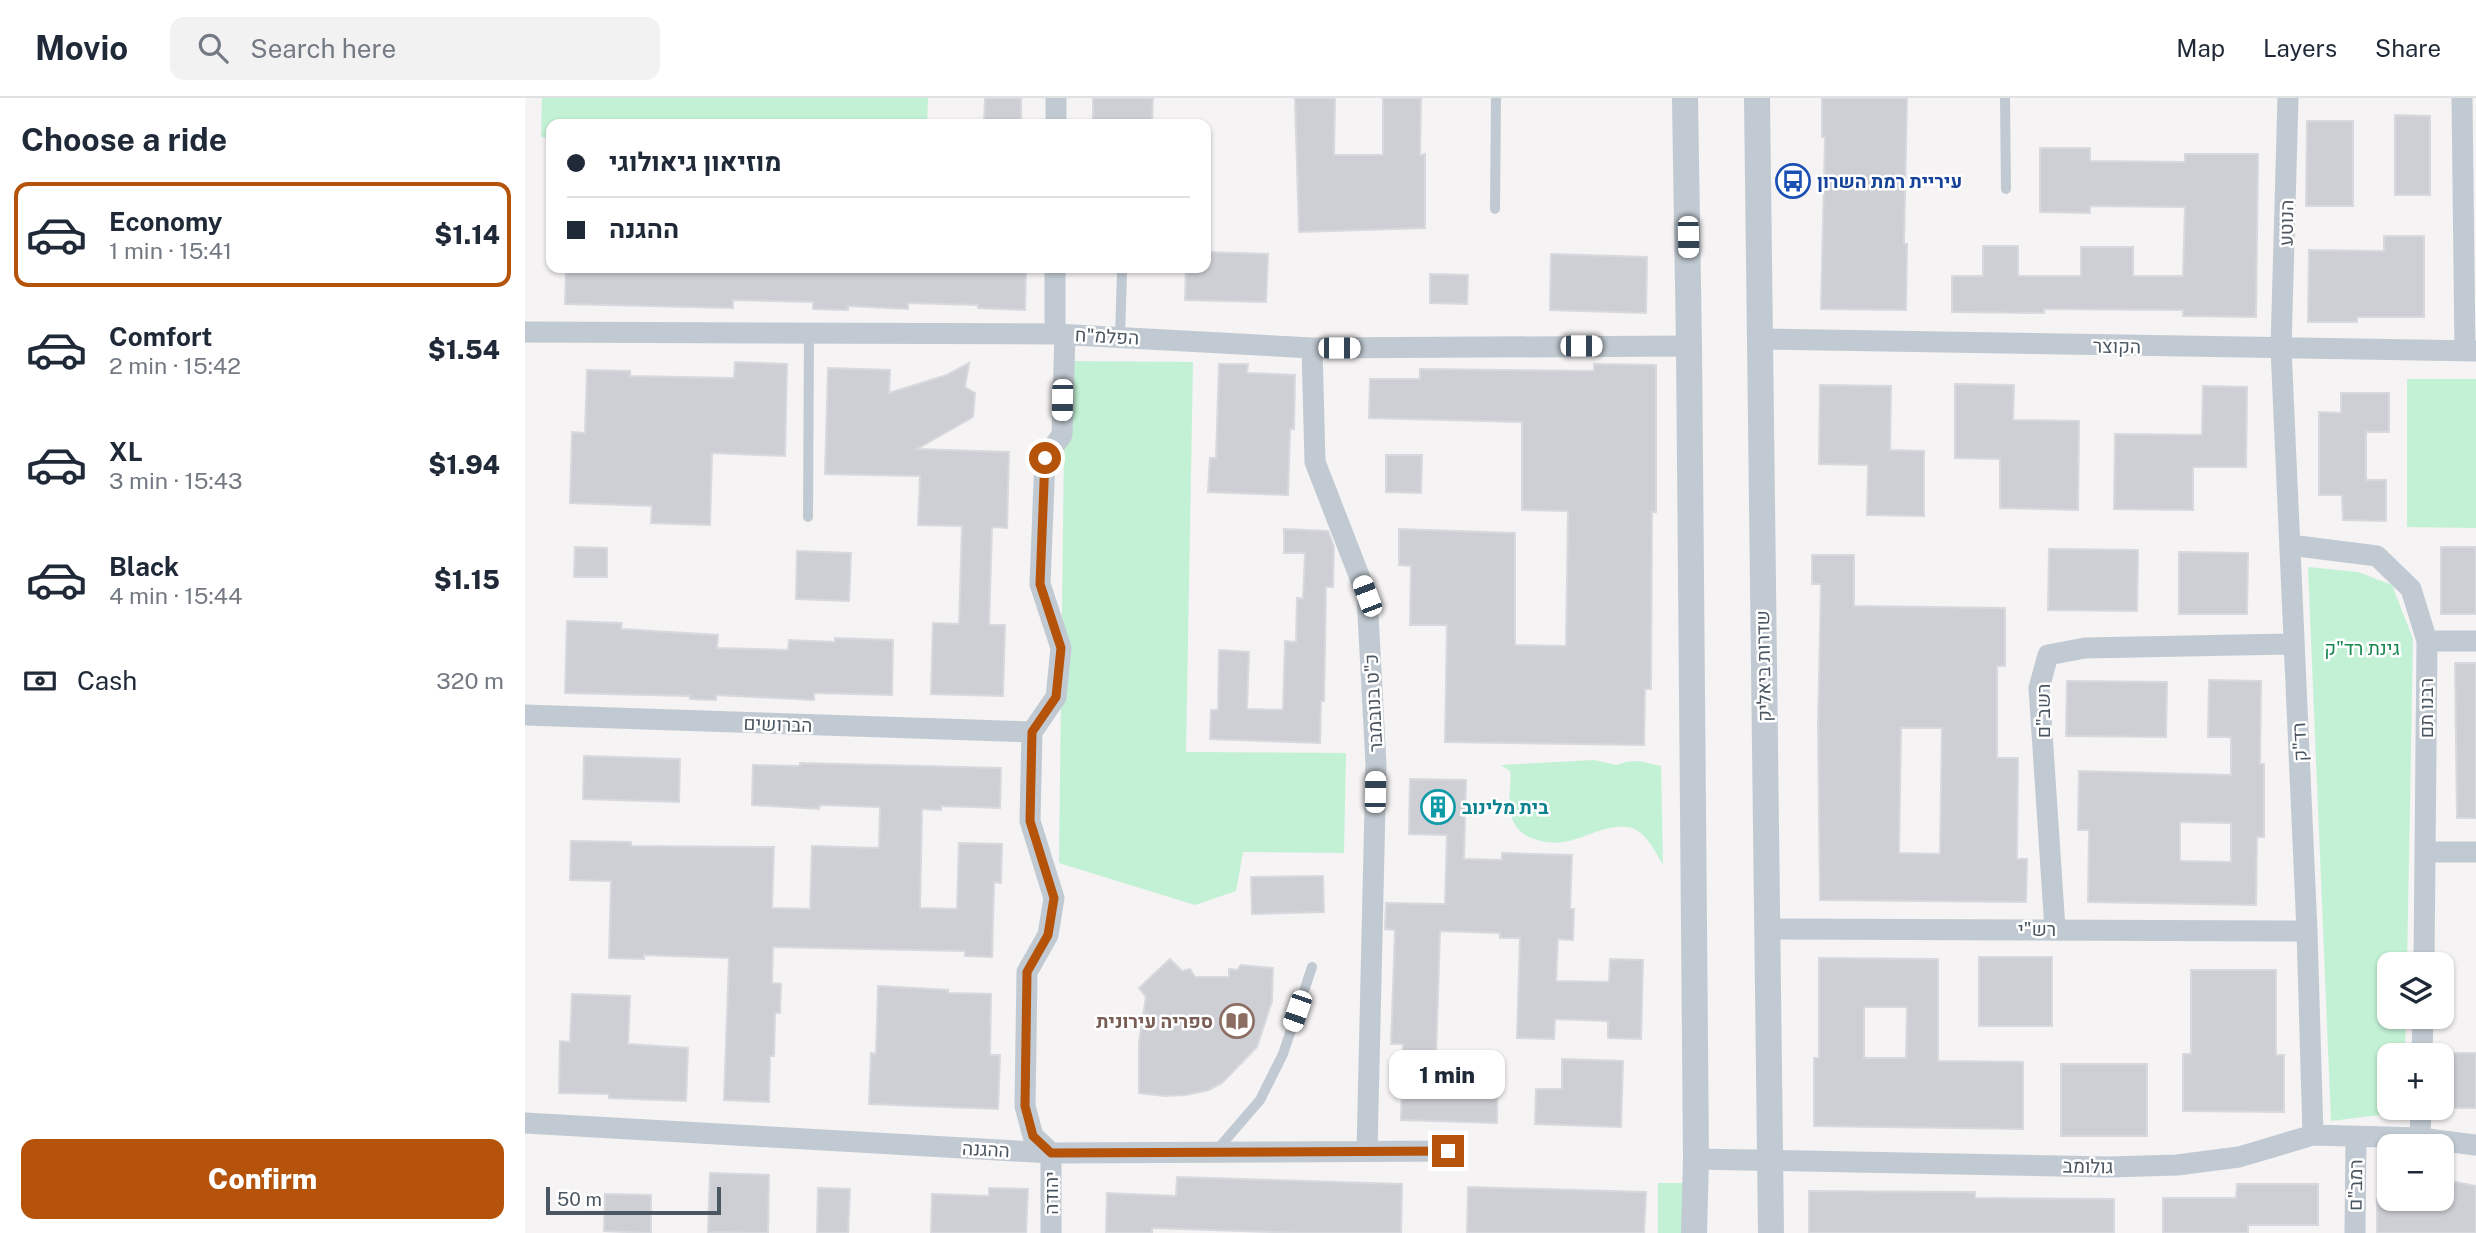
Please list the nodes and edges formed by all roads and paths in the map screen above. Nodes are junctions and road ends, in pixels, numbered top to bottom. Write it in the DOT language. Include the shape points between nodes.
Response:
graph roads {
  1 [pos="1056,98"];
  2 [pos="1496,98"];
  3 [pos="1685,98"];
  4 [pos="1758,98"];
  5 [pos="2005,98"];
  6 [pos="2287,98"];
  7 [pos="2462,98"];
  8 [pos="1056,119"];
  9 [pos="2006,189"];
  10 [pos="1495,209"];
  11 [pos="1055,273"];
  12 [pos="1122,274"];
  13 [pos="525,332"];
  14 [pos="809,332"];
  15 [pos="1060,334"];
  16 [pos="1120,337"];
  17 [pos="1759,340"];
  18 [pos="1689,346"];
  19 [pos="1312,348"];
  20 [pos="2281,348"];
  21 [pos="2470,351"];
  22 [pos="808,517"];
  23 [pos="2290,545"];
  24 [pos="2427,640"];
  25 [pos="2476,641"];
  26 [pos="2294,644"];
  27 [pos="525,715"];
  28 [pos="1032,732"];
  29 [pos="2425,852"];
  30 [pos="2476,852"];
  31 [pos="1767,929"];
  32 [pos="2055,929"];
  33 [pos="2307,931"];
  34 [pos="2424,952"];
  35 [pos="1312,967"];
  36 [pos="525,1123"];
  37 [pos="2313,1135"];
  38 [pos="2356,1137"];
  39 [pos="2377,1137"];
  40 [pos="2454,1142"];
  41 [pos="2476,1145"];
  42 [pos="1367,1151"];
  43 [pos="1448,1151"];
  44 [pos="1215,1152"];
  45 [pos="1051,1153"];
  46 [pos="1696,1159"];
  47 [pos="1771,1160"];
  48 [pos="1051,1233"];
  49 [pos="1694,1233"];
  50 [pos="1770,1233"];
  51 [pos="2355,1233"];
  1 -- 8 [label="street"];
  2 -- 10 [label="lane"];
  3 -- 18 [label="street"];
  4 -- 17 [label="street, שדרות ביאליק"];
  5 -- 9 [label="lane"];
  6 -- 20 [label="street, הנוטע"];
  7 -- 21 [label="street"];
  11 -- 15 [label="street"];
  12 -- 16 [label="lane"];
  13 -- 14 [label="street, הפלמ\"ח"];
  14 -- 15 [label="street, הפלמ\"ח"];
  14 -- 22 [label="lane"];
  15 -- 16 [label="street, הפלמ\"ח"];
  15 -- 28 [label="street" via="1062,435 1045,458 1040,584 1061,648 1056,697"];
  16 -- 19 [label="street, הפלמ\"ח"];
  17 -- 20 [label="street, הקוצר"];
  17 -- 31 [label="street, שדרות ביאליק"];
  18 -- 19 [label="street, הפלמ\"ח"];
  18 -- 46 [label="street"];
  19 -- 42 [label="street, כ\"ט בנובמבר" via="1315,462 1367,596 1376,764"];
  20 -- 21 [label="street, הקוצר"];
  20 -- 23 [label="street, רד\"ק"];
  23 -- 24 [label="street, רבנו תם" via="2377,556 2411,589"];
  23 -- 26 [label="street, רד\"ק"];
  24 -- 25 [label="street"];
  24 -- 29 [label="street, רבנו תם"];
  26 -- 32 [label="street, רשב\"ם" via="2085,648 2048,655 2039,688"];
  26 -- 33 [label="street, רד\"ק"];
  27 -- 28 [label="street, הברושים"];
  28 -- 45 [label="street" via="1030,821 1054,898 1048,935 1027,972 1025,1106 1033,1136"];
  29 -- 30 [label="street"];
  29 -- 34 [label="street, רבנו תם"];
  31 -- 32 [label="street, רש\"י"];
  31 -- 47 [label="street, שדרות ביאליק"];
  32 -- 33 [label="street, רש\"י"];
  33 -- 37 [label="street, רד\"ק"];
  35 -- 44 [label="lane" via="1283,1054 1260,1100"];
  36 -- 45 [label="street, ההגנה"];
  37 -- 38 [label="street, גולומב"];
  37 -- 47 [label="street, גולומב" via="2239,1157 2177,1165"];
  38 -- 39 [label="street, גולומב"];
  38 -- 51 [label="street, רמב\"ם"];
  40 -- 41 [label="street, גולומב"];
  42 -- 43 [label="street, ההגנה"];
  42 -- 44 [label="street, ההגנה"];
  44 -- 45 [label="street, ההגנה"];
  45 -- 48 [label="street, יהודה"];
  46 -- 47 [label="street, גולומב"];
  46 -- 49 [label="street"];
  47 -- 50 [label="street, שדרות ביאליק"];
}
